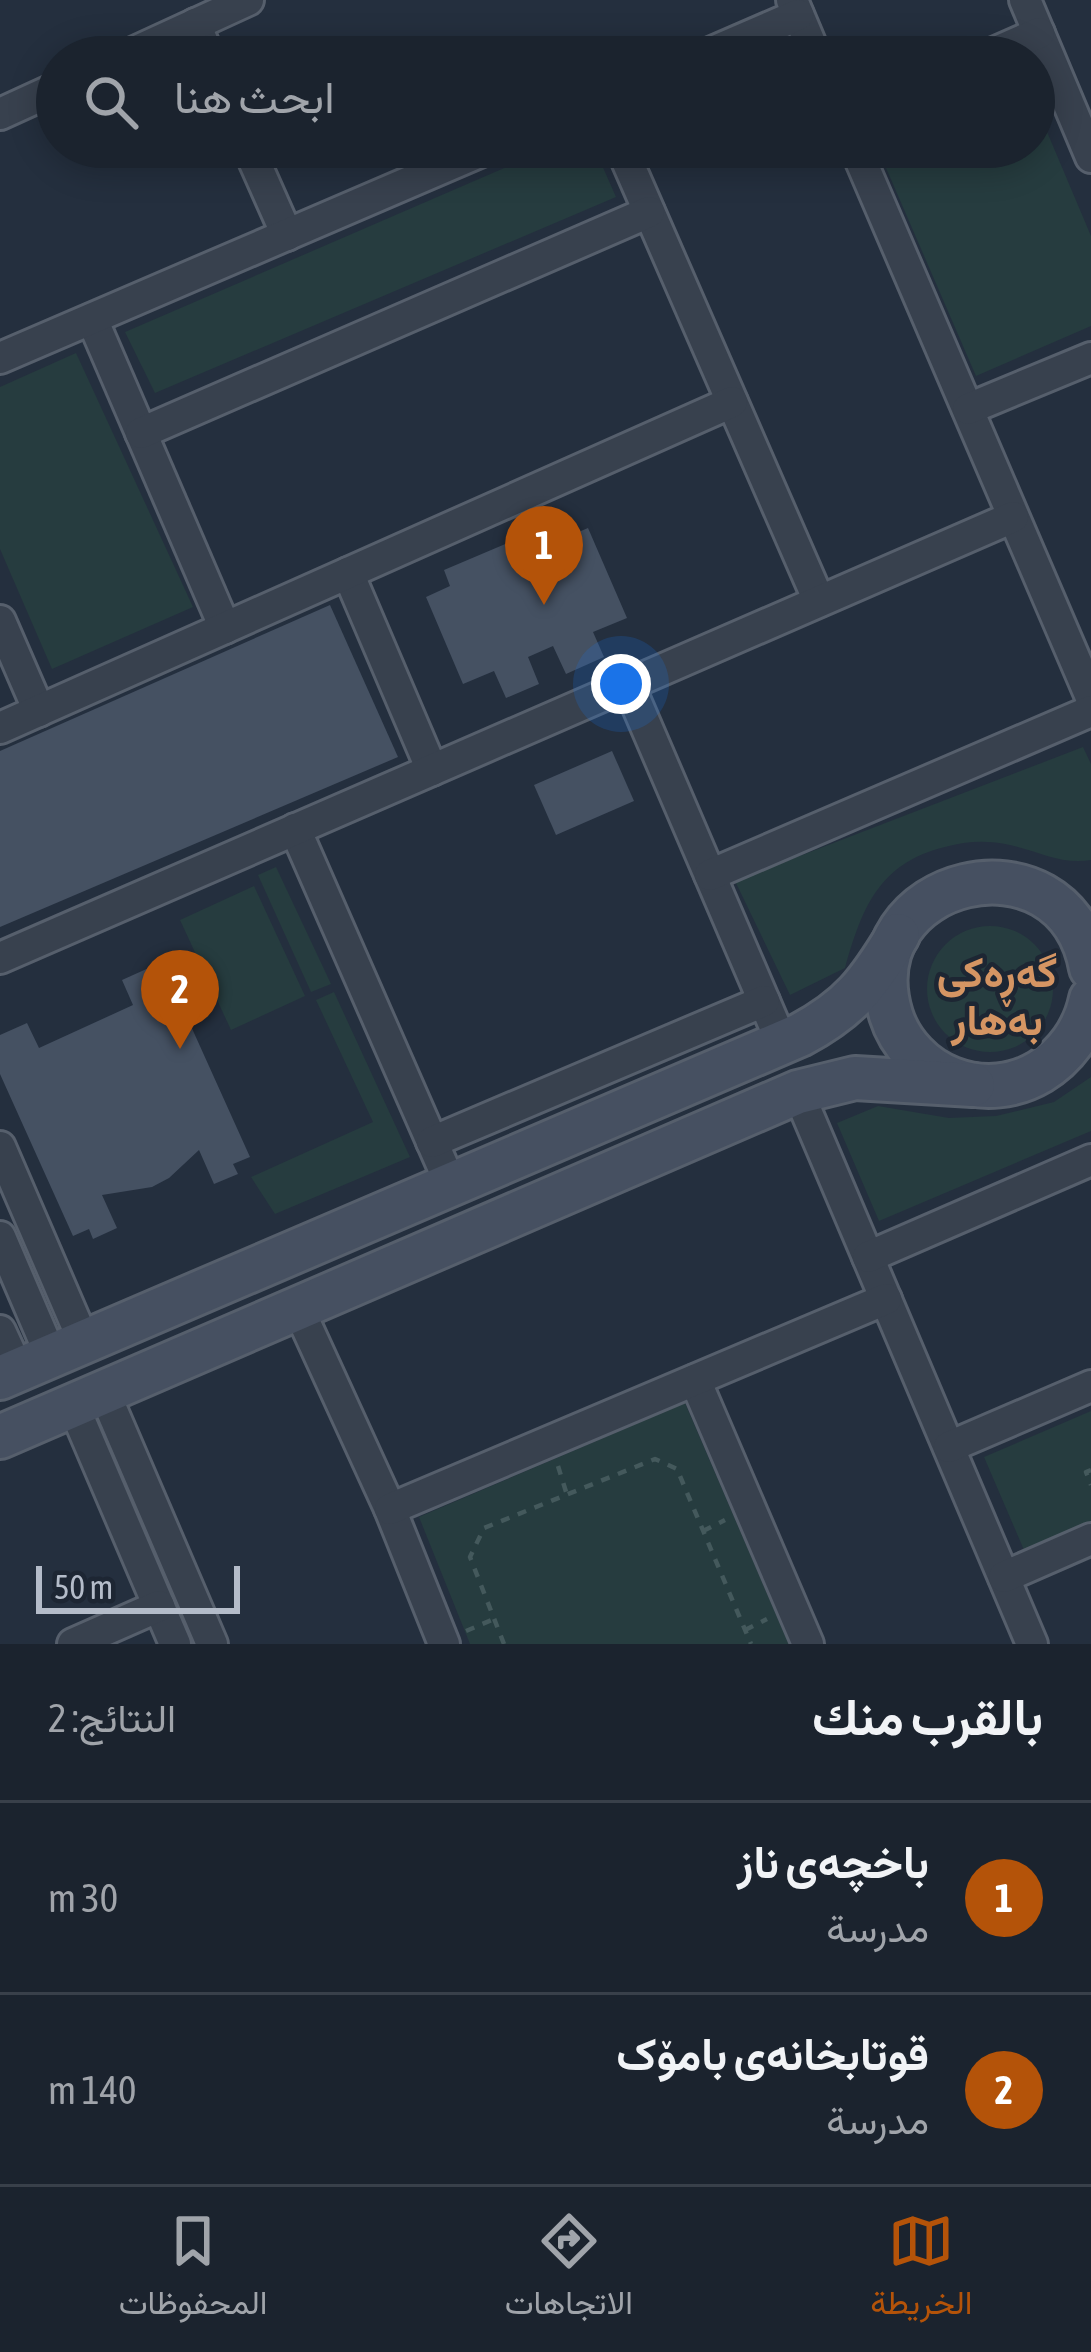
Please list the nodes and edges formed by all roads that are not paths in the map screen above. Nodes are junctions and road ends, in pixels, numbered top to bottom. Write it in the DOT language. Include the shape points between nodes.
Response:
graph roads {
  1 [pos="248,0"];
  2 [pos="1025,0"];
  3 [pos="795,8"];
  4 [pos="195,24"];
  5 [pos="1039,33"];
  6 [pos="169,36"];
  7 [pos="200,36"];
  8 [pos="741,36"];
  9 [pos="807,36"];
  10 [pos="1032,36"];
  11 [pos="1040,36"];
  12 [pos="1055,71"];
  13 [pos="36,98"];
  14 [pos="0,114"];
  15 [pos="1091,157"];
  16 [pos="257,168"];
  17 [pos="442,168"];
  18 [pos="630,168"];
  19 [pos="864,168"];
  20 [pos="649,212"];
  21 [pos="287,235"];
  22 [pos="92,319"];
  23 [pos="0,358"];
  24 [pos="1091,358"];
  25 [pos="731,402"];
  26 [pos="968,410"];
  27 [pos="141,433"];
  28 [pos="1013,517"];
  29 [pos="349,573"];
  30 [pos="819,602"];
  31 [pos="0,621"];
  32 [pos="225,628"];
  33 [pos="628,684"];
  34 [pos="1091,698"];
  35 [pos="39,711"];
  36 [pos="1091,711"];
  37 [pos="0,728"];
  38 [pos="432,770"];
  39 [pos="295,829"];
  40 [pos="710,875"];
  41 [pos="1037,892"];
  42 [pos="1091,901"];
  43 [pos="898,935"];
  44 [pos="0,958"];
  45 [pos="1091,968"];
  46 [pos="764,1001"];
  47 [pos="1090,1009"];
  48 [pos="782,1043"];
  49 [pos="973,1085"];
  50 [pos="798,1092"];
  51 [pos="432,1142"];
  52 [pos="0,1148"];
  53 [pos="1091,1160"];
  54 [pos="451,1185"];
  55 [pos="0,1237"];
  56 [pos="868,1257"];
  57 [pos="886,1299"];
  58 [pos="298,1308"];
  59 [pos="0,1331"];
  60 [pos="39,1362"];
  61 [pos="695,1380"];
  62 [pos="1091,1386"];
  63 [pos="89,1399"];
  64 [pos="0,1437"];
  65 [pos="949,1447"];
  66 [pos="390,1510"];
  67 [pos="1091,1539"];
  68 [pos="1004,1576"];
  69 [pos="158,1606"];
  70 [pos="73,1644"];
  71 [pos="175,1644"];
  72 [pos="212,1644"];
  73 [pos="444,1644"];
  74 [pos="808,1644"];
  75 [pos="1032,1644"];
  1 -- 4 [label="street"];
  2 -- 5 [label="street"];
  3 -- 8 [label="street"];
  3 -- 9 [label="street"];
  4 -- 6 [label="street"];
  4 -- 7 [label="street"];
  5 -- 10 [label="street"];
  5 -- 11 [label="street"];
  12 -- 15 [label="street"];
  13 -- 14 [label="street"];
  16 -- 21 [label="street"];
  17 -- 21 [label="street"];
  18 -- 20 [label="street"];
  19 -- 26 [label="street"];
  20 -- 25 [label="street"];
  20 -- 27 [label="street"];
  21 -- 22 [label="street"];
  22 -- 23 [label="street"];
  22 -- 27 [label="street"];
  24 -- 26 [label="street"];
  25 -- 29 [label="street"];
  25 -- 30 [label="street"];
  26 -- 28 [label="street"];
  27 -- 32 [label="street"];
  28 -- 30 [label="street"];
  28 -- 34 [label="street"];
  29 -- 32 [label="street"];
  29 -- 38 [label="street"];
  30 -- 33 [label="street"];
  31 -- 35 [label="street"];
  32 -- 35 [label="street"];
  33 -- 38 [label="street"];
  33 -- 40 [label="street"];
  35 -- 37 [label="street"];
  36 -- 40 [label="street"];
  38 -- 39 [label="street"];
  39 -- 44 [label="street"];
  39 -- 51 [label="street"];
  40 -- 46 [label="street"];
  41 -- 42 [label="street"];
  41 -- 43 [label="street" via="991,880 959,885 930,899"];
  41 -- 45 [label="street" via="1073,924"];
  43 -- 48 [label="street" via="850,1004"];
  43 -- 49 [label="street" via="886,981 893,1022 929,1066"];
  46 -- 48 [label="street"];
  46 -- 51 [label="street"];
  47 -- 49 [label="street" via="1061,1058 1035,1076"];
  48 -- 54 [label="street"];
  49 -- 50 [label="street" via="855,1078"];
  50 -- 56 [label="street"];
  50 -- 58 [label="street"];
  51 -- 54 [label="street"];
  52 -- 60 [label="street"];
  53 -- 56 [label="street"];
  54 -- 60 [label="street"];
  55 -- 60 [label="street"];
  56 -- 57 [label="street"];
  57 -- 61 [label="street"];
  57 -- 65 [label="street"];
  58 -- 63 [label="street"];
  58 -- 66 [label="street"];
  59 -- 60 [label="street"];
  61 -- 66 [label="street"];
  61 -- 74 [label="street"];
  62 -- 65 [label="street"];
  63 -- 64 [label="street"];
  63 -- 69 [label="street"];
  63 -- 72 [label="street"];
  65 -- 68 [label="street"];
  66 -- 73 [label="street"];
  67 -- 68 [label="street"];
  68 -- 75 [label="street"];
  69 -- 70 [label="street"];
  69 -- 71 [label="street"];
}
